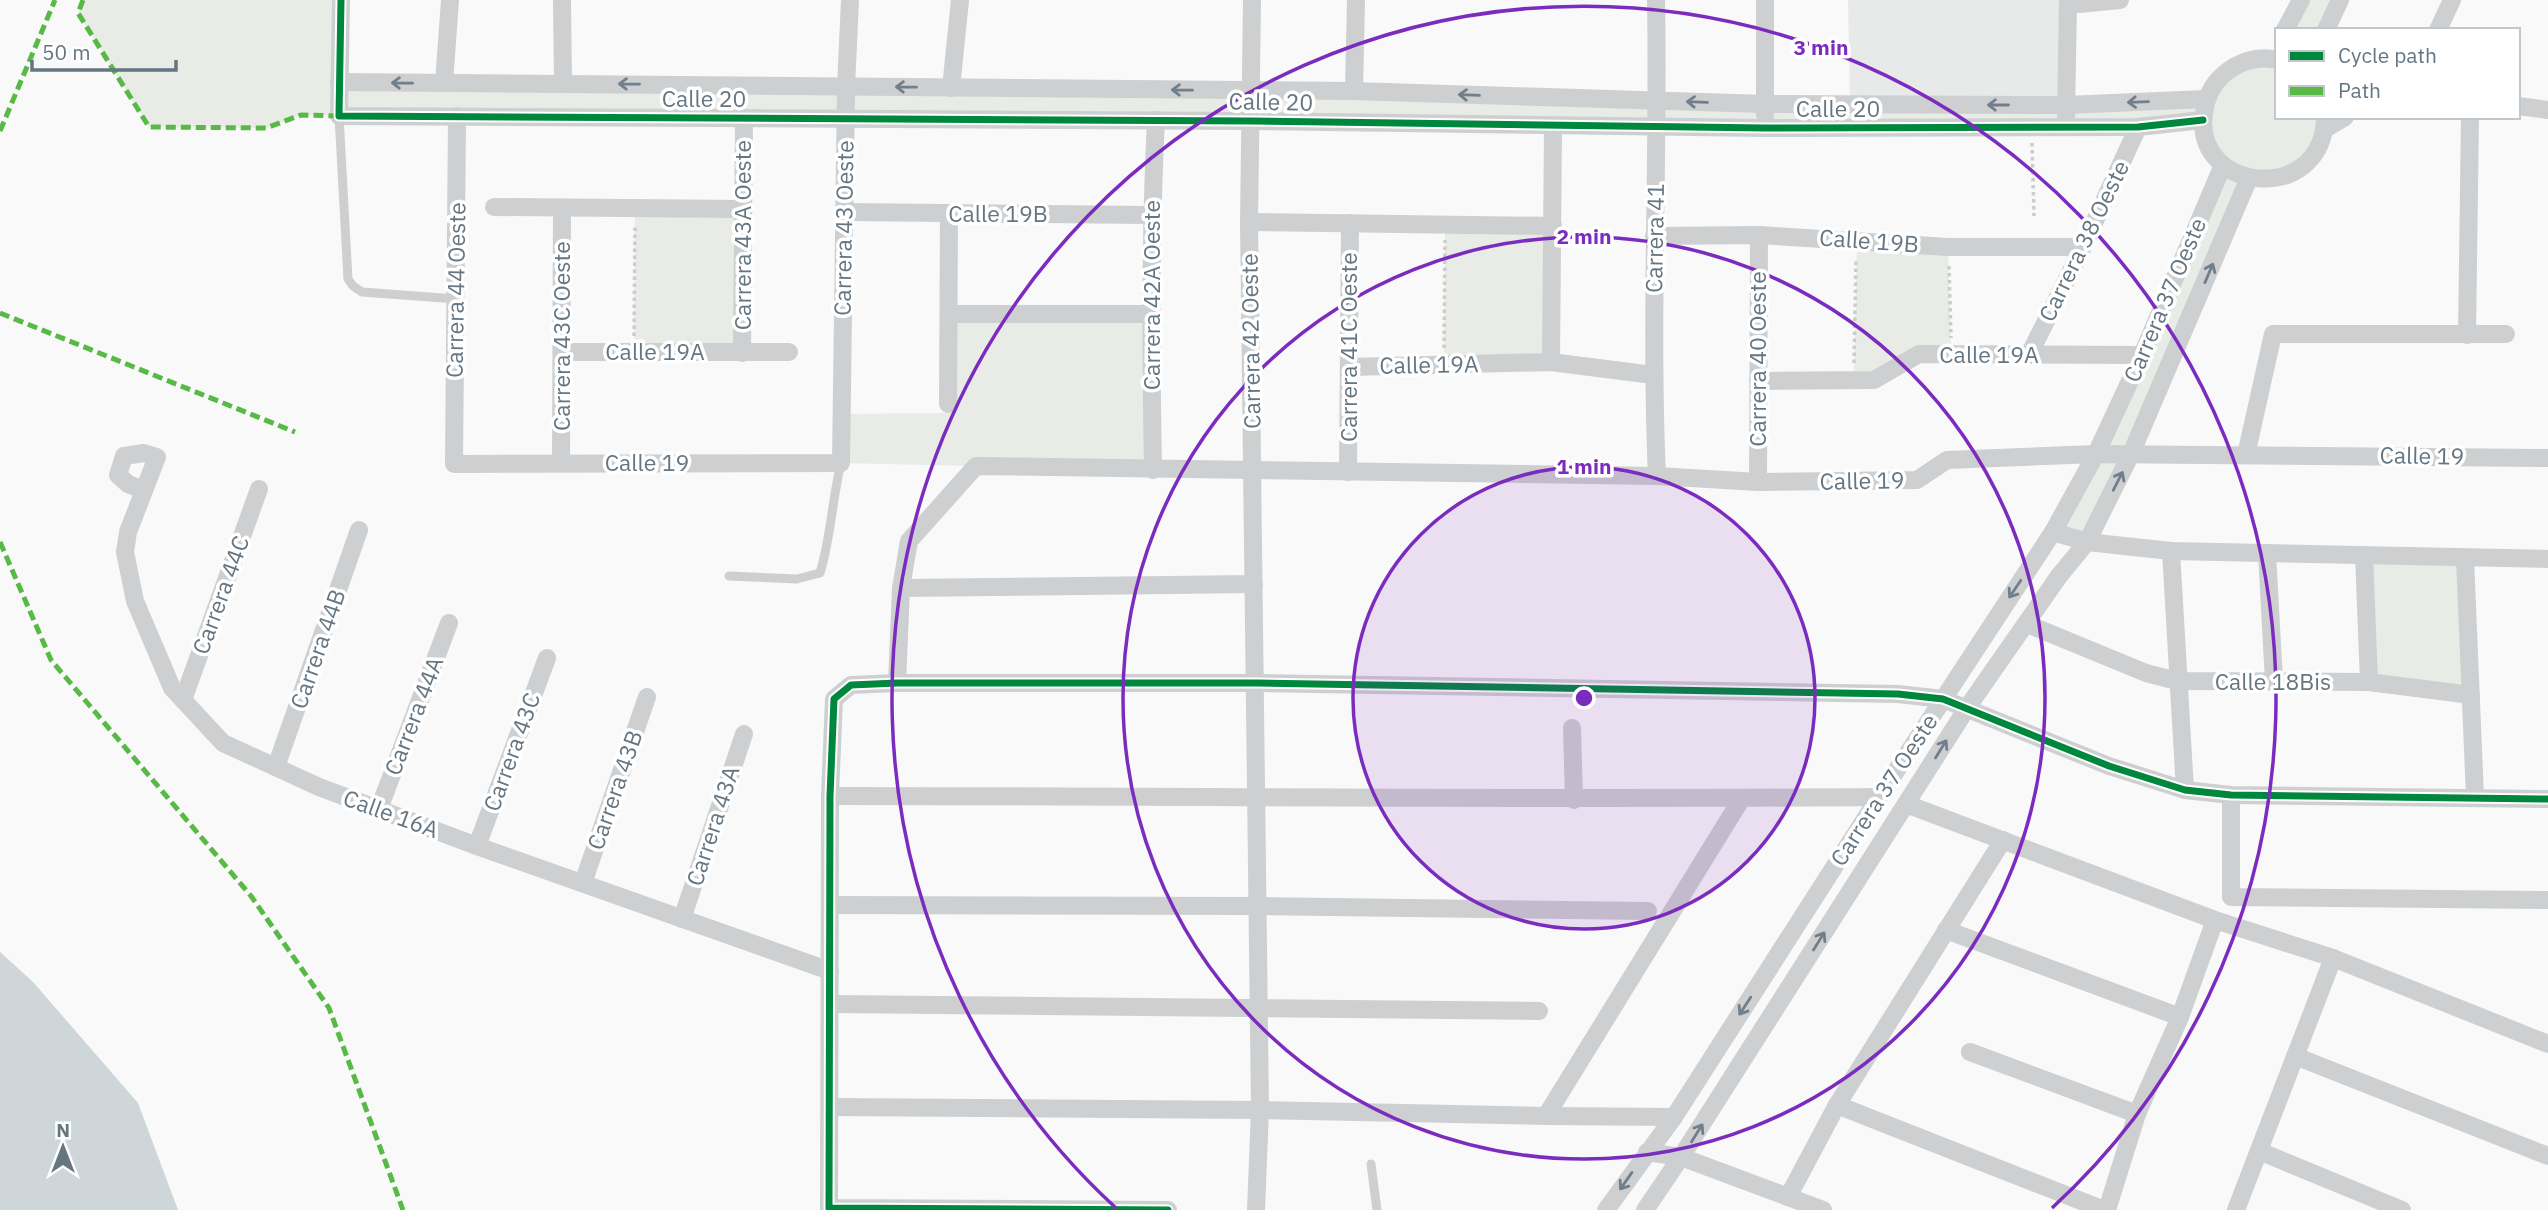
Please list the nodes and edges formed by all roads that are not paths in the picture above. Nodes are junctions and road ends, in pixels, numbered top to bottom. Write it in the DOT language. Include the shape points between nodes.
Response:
graph roads {
  1 [pos="341,0"];
  2 [pos="450,0"];
  3 [pos="562,0"];
  4 [pos="850,0"];
  5 [pos="960,0"];
  6 [pos="1252,0"];
  7 [pos="1356,0"];
  8 [pos="1656,0"];
  9 [pos="1765,0"];
  10 [pos="2120,0"];
  11 [pos="2301,0"];
  12 [pos="2340,0"];
  13 [pos="2452,0"];
  14 [pos="2068,2"];
  15 [pos="2286,28"];
  16 [pos="2327,28"];
  17 [pos="2439,28"];
  18 [pos="2274,54"];
  19 [pos="339,82"];
  20 [pos="444,83"];
  21 [pos="562,84"];
  22 [pos="846,87"];
  23 [pos="951,88"];
  24 [pos="1250,91"];
  25 [pos="1354,91"];
  26 [pos="2206,99"];
  27 [pos="1658,101"];
  28 [pos="1765,104"];
  29 [pos="2066,105"];
  30 [pos="2520,106"];
  31 [pos="2548,110"];
  32 [pos="339,116"];
  33 [pos="457,117"];
  34 [pos="744,118"];
  35 [pos="846,119"];
  36 [pos="2470,119"];
  37 [pos="1156,120"];
  38 [pos="2203,120"];
  39 [pos="1251,121"];
  40 [pos="2325,123"];
  41 [pos="1553,126"];
  42 [pos="1658,127"];
  43 [pos="2066,127"];
  44 [pos="2138,127"];
  45 [pos="1765,128"];
  46 [pos="2223,165"];
  47 [pos="2249,178"];
  48 [pos="494,207"];
  49 [pos="562,208"];
  50 [pos="744,209"];
  51 [pos="844,212"];
  52 [pos="949,214"];
  53 [pos="1151,215"];
  54 [pos="1249,222"];
  55 [pos="1350,223"];
  56 [pos="1553,226"];
  57 [pos="1759,235"];
  58 [pos="1654,236"];
  59 [pos="2083,247"];
  60 [pos="456,299"];
  61 [pos="949,314"];
  62 [pos="1150,314"];
  63 [pos="2506,334"];
  64 [pos="2467,335"];
  65 [pos="562,352"];
  66 [pos="789,352"];
  67 [pos="742,353"];
  68 [pos="2029,355"];
  69 [pos="2142,355"];
  70 [pos="1551,362"];
  71 [pos="1349,367"];
  72 [pos="1653,375"];
  73 [pos="1758,381"];
  74 [pos="948,404"];
  75 [pos="2096,454"];
  76 [pos="2131,454"];
  77 [pos="2246,454"];
  78 [pos="2548,458"];
  79 [pos="561,463"];
  80 [pos="841,463"];
  81 [pos="454,464"];
  82 [pos="1153,470"];
  83 [pos="1253,471"];
  84 [pos="1348,472"];
  85 [pos="1657,476"];
  86 [pos="1758,482"];
  87 [pos="259,489"];
  88 [pos="144,490"];
  89 [pos="359,530"];
  90 [pos="2053,532"];
  91 [pos="2087,542"];
  92 [pos="2171,551"];
  93 [pos="2267,553"];
  94 [pos="2364,555"];
  95 [pos="2465,558"];
  96 [pos="2548,559"];
  97 [pos="729,576"];
  98 [pos="1254,584"];
  99 [pos="901,588"];
  100 [pos="449,623"];
  101 [pos="2027,624"];
  102 [pos="547,658"];
  103 [pos="2177,681"];
  104 [pos="897,682"];
  105 [pos="2274,682"];
  106 [pos="2369,682"];
  107 [pos="1257,683"];
  108 [pos="2472,695"];
  109 [pos="648,697"];
  110 [pos="1943,699"];
  111 [pos="183,700"];
  112 [pos="1967,708"];
  113 [pos="1572,727"];
  114 [pos="744,734"];
  115 [pos="276,767"];
  116 [pos="2185,790"];
  117 [pos="2231,795"];
  118 [pos="830,796"];
  119 [pos="1258,796"];
  120 [pos="1878,797"];
  121 [pos="2475,797"];
  122 [pos="1742,798"];
  123 [pos="2548,799"];
  124 [pos="1574,800"];
  125 [pos="1906,804"];
  126 [pos="379,809"];
  127 [pos="2003,840"];
  128 [pos="477,846"];
  129 [pos="583,884"];
  130 [pos="2548,900"];
  131 [pos="830,905"];
  132 [pos="1259,906"];
  133 [pos="1648,911"];
  134 [pos="682,919"];
  135 [pos="2215,919"];
  136 [pos="1946,930"];
  137 [pos="2333,958"];
  138 [pos="831,971"];
  139 [pos="831,1004"];
  140 [pos="1258,1007"];
  141 [pos="1539,1011"];
  142 [pos="2180,1017"];
  143 [pos="2548,1044"];
  144 [pos="1970,1052"];
  145 [pos="2295,1056"];
  146 [pos="1836,1105"];
  147 [pos="830,1107"];
  148 [pos="1260,1110"];
  149 [pos="2137,1114"];
  150 [pos="1546,1116"];
  151 [pos="1674,1117"];
  152 [pos="2259,1151"];
  153 [pos="1647,1152"];
  154 [pos="2548,1156"];
  155 [pos="1681,1157"];
  156 [pos="1371,1164"];
  157 [pos="1788,1197"];
  158 [pos="1168,1210"];
  159 [pos="1256,1210"];
  160 [pos="1377,1210"];
  161 [pos="1606,1210"];
  162 [pos="1645,1210"];
  163 [pos="1823,1210"];
  164 [pos="2105,1210"];
  165 [pos="2236,1210"];
  166 [pos="2402,1210"];
  1 -- 19 [label="street"];
  2 -- 20 [label="street"];
  3 -- 21 [label="street"];
  4 -- 22 [label="street, Carrera 43 Oeste"];
  5 -- 23 [label="street"];
  6 -- 24 [label="street, Carrera 42 Oeste"];
  7 -- 25 [label="street"];
  8 -- 27 [label="street, Carrera 41"];
  9 -- 28 [label="street"];
  10 -- 14 [label="street"];
  11 -- 15 [label="street"];
  12 -- 16 [label="street"];
  13 -- 17 [label="street"];
  14 -- 29 [label="street"];
  18 -- 26 [label="street" via="2231,68 2216,81"];
  20 -- 19 [label="street, Calle 20, one-way"];
  19 -- 32 [label="street"];
  20 -- 21 [label="street, Calle 20"];
  22 -- 21 [label="street, Calle 20, one-way"];
  23 -- 22 [label="street, Calle 20, one-way"];
  22 -- 35 [label="street, Carrera 43 Oeste"];
  24 -- 23 [label="street, Calle 20, one-way"];
  24 -- 25 [label="street, Calle 20"];
  24 -- 39 [label="street, Carrera 42 Oeste"];
  27 -- 25 [label="street, Calle 20, one-way"];
  26 -- 29 [label="street, Calle 20, one-way"];
  26 -- 38 [label="street"];
  28 -- 27 [label="street, Calle 20, one-way"];
  27 -- 42 [label="street, Carrera 41"];
  29 -- 28 [label="street, Calle 20, one-way"];
  28 -- 45 [label="street"];
  29 -- 43 [label="street"];
  30 -- 31 [label="street"];
  32 -- 33 [label="street, Calle 20"];
  32 -- 60 [label="lane" via="348,279 362,292"];
  33 -- 34 [label="street, Calle 20"];
  33 -- 60 [label="street, Carrera 44 Oeste"];
  34 -- 35 [label="street, Calle 20"];
  34 -- 50 [label="street, Carrera 43A Oeste"];
  35 -- 37 [label="street, Calle 20"];
  35 -- 51 [label="street, Carrera 43 Oeste"];
  36 -- 64 [label="street"];
  37 -- 39 [label="street, Calle 20"];
  37 -- 53 [label="street, Carrera 42A Oeste"];
  38 -- 44 [label="street, Calle 20"];
  38 -- 46 [label="street" via="2211,151"];
  39 -- 41 [label="street, Calle 20"];
  39 -- 54 [label="street, Carrera 42 Oeste"];
  40 -- 47 [label="street" via="2318,148 2306,164 2289,176"];
  41 -- 42 [label="street, Calle 20"];
  41 -- 56 [label="street"];
  42 -- 45 [label="street, Calle 20"];
  42 -- 58 [label="street, Carrera 41"];
  43 -- 44 [label="street, Calle 20"];
  43 -- 45 [label="street, Calle 20"];
  44 -- 59 [label="street, Carrera 38 Oeste"];
  46 -- 47 [label="street"];
  46 -- 69 [label="street, Carrera 37 Oeste"];
  76 -- 47 [label="street, Carrera 37 Oeste, one-way"];
  48 -- 49 [label="street"];
  49 -- 50 [label="street"];
  49 -- 65 [label="street, Carrera 43C Oeste"];
  50 -- 67 [label="street, Carrera 43A Oeste"];
  51 -- 52 [label="street, Calle 19B"];
  51 -- 80 [label="street, Carrera 43 Oeste"];
  52 -- 53 [label="street, Calle 19B"];
  52 -- 61 [label="street"];
  53 -- 62 [label="street, Carrera 42A Oeste"];
  54 -- 55 [label="street"];
  54 -- 83 [label="street, Carrera 42 Oeste"];
  55 -- 56 [label="street"];
  55 -- 71 [label="street, Carrera 41C Oeste"];
  56 -- 70 [label="street"];
  57 -- 58 [label="street, Calle 19B"];
  57 -- 59 [label="street, Calle 19B" via="1948,247"];
  57 -- 73 [label="street, Carrera 40 Oeste"];
  58 -- 72 [label="street, Carrera 41"];
  59 -- 68 [label="street, Carrera 38 Oeste"];
  60 -- 81 [label="street, Carrera 44 Oeste"];
  61 -- 62 [label="street"];
  61 -- 74 [label="street"];
  62 -- 82 [label="street, Carrera 42A Oeste"];
  63 -- 64 [label="street"];
  64 -- 77 [label="street" via="2273,334"];
  65 -- 67 [label="street, Calle 19A"];
  65 -- 79 [label="street, Carrera 43C Oeste"];
  66 -- 67 [label="street, Calle 19A"];
  68 -- 69 [label="street, Calle 19A"];
  68 -- 73 [label="street, Calle 19A" via="1919,354 1874,380"];
  69 -- 75 [label="street, Carrera 37 Oeste"];
  70 -- 71 [label="street, Calle 19A"];
  70 -- 72 [label="street, Calle 19A"];
  71 -- 84 [label="street, Carrera 41C Oeste"];
  72 -- 85 [label="street, Carrera 41"];
  73 -- 86 [label="street, Carrera 40 Oeste"];
  75 -- 76 [label="street, Calle 19"];
  75 -- 86 [label="street, Calle 19" via="1947,460 1917,480"];
  75 -- 90 [label="street, Carrera 37 Oeste"];
  76 -- 77 [label="street, Calle 19"];
  91 -- 76 [label="street, Carrera 37 Oeste, one-way"];
  77 -- 78 [label="street, Calle 19"];
  79 -- 80 [label="street, Calle 19"];
  79 -- 81 [label="street, Calle 19"];
  80 -- 97 [label="lane" via="820,573 796,579"];
  82 -- 83 [label="street, Calle 19"];
  82 -- 99 [label="street, Calle 19" via="976,466 909,541"];
  83 -- 84 [label="street, Calle 19"];
  83 -- 98 [label="street, Carrera 42 Oeste"];
  84 -- 85 [label="street, Calle 19"];
  85 -- 86 [label="street, Calle 19"];
  87 -- 111 [label="street, Carrera 44C"];
  88 -- 111 [label="street, Calle 16A" via="125,552 135,601 172,688"];
  89 -- 115 [label="street, Carrera 44B"];
  90 -- 91 [label="street"];
  90 -- 110 [label="street, Carrera 37 Oeste, one-way"];
  91 -- 92 [label="street"];
  91 -- 101 [label="street, Carrera 37 Oeste"];
  92 -- 93 [label="street"];
  92 -- 103 [label="street"];
  93 -- 94 [label="street"];
  93 -- 105 [label="street"];
  94 -- 95 [label="street"];
  94 -- 106 [label="street"];
  95 -- 96 [label="street"];
  95 -- 108 [label="street"];
  98 -- 99 [label="street"];
  98 -- 107 [label="street, Carrera 42 Oeste"];
  99 -- 104 [label="street, Calle 19"];
  100 -- 126 [label="street, Carrera 44A"];
  101 -- 103 [label="street, Calle 18Bis" via="2146,673"];
  101 -- 112 [label="street, Carrera 37 Oeste"];
  102 -- 128 [label="street, Carrera 43C"];
  103 -- 105 [label="street, Calle 18Bis"];
  103 -- 116 [label="street"];
  104 -- 107 [label="street"];
  104 -- 118 [label="street" via="851,685 834,699"];
  105 -- 106 [label="street, Calle 18Bis"];
  106 -- 108 [label="street, Calle 18Bis"];
  107 -- 110 [label="street" via="1728,690"];
  107 -- 119 [label="street, Carrera 42 Oeste"];
  108 -- 121 [label="street"];
  109 -- 129 [label="street, Carrera 43B"];
  110 -- 112 [label="street"];
  110 -- 120 [label="street, Carrera 37 Oeste"];
  111 -- 115 [label="street, Calle 16A" via="223,743"];
  112 -- 116 [label="street" via="2109,766"];
  125 -- 112 [label="street, Carrera 37 Oeste, one-way"];
  113 -- 124 [label="street"];
  114 -- 134 [label="street, Carrera 43A"];
  115 -- 126 [label="street, Calle 16A"];
  116 -- 117 [label="street"];
  117 -- 121 [label="street"];
  117 -- 130 [label="street" via="2231,897"];
  118 -- 119 [label="street"];
  118 -- 131 [label="street"];
  119 -- 124 [label="street"];
  119 -- 132 [label="street, Carrera 42 Oeste"];
  120 -- 122 [label="street"];
  120 -- 151 [label="street, Carrera 37 Oeste, one-way"];
  121 -- 123 [label="street"];
  122 -- 124 [label="street"];
  122 -- 150 [label="street"];
  125 -- 127 [label="street"];
  155 -- 125 [label="street, Carrera 37 Oeste, one-way"];
  126 -- 128 [label="street, Calle 16A"];
  127 -- 135 [label="street"];
  127 -- 136 [label="street"];
  128 -- 129 [label="street, Calle 16A"];
  129 -- 134 [label="street, Calle 16A"];
  131 -- 132 [label="street"];
  131 -- 138 [label="street"];
  132 -- 133 [label="street"];
  132 -- 140 [label="street, Carrera 42 Oeste"];
  134 -- 138 [label="street, Calle 16A"];
  135 -- 137 [label="street"];
  135 -- 142 [label="street"];
  136 -- 142 [label="street"];
  136 -- 146 [label="street"];
  137 -- 143 [label="street"];
  137 -- 145 [label="street"];
  138 -- 139 [label="street"];
  139 -- 140 [label="street"];
  139 -- 147 [label="street"];
  140 -- 141 [label="street"];
  140 -- 148 [label="street, Carrera 42 Oeste"];
  142 -- 149 [label="street"];
  144 -- 149 [label="street"];
  145 -- 152 [label="street"];
  145 -- 154 [label="street"];
  146 -- 157 [label="street"];
  146 -- 164 [label="street"];
  147 -- 148 [label="street"];
  147 -- 158 [label="street" via="829,1209"];
  148 -- 150 [label="street"];
  148 -- 159 [label="street, Carrera 42 Oeste"];
  149 -- 164 [label="street"];
  150 -- 151 [label="street"];
  151 -- 153 [label="street, Carrera 37 Oeste"];
  152 -- 165 [label="street"];
  152 -- 166 [label="street"];
  153 -- 155 [label="street"];
  153 -- 161 [label="street, Carrera 37 Oeste, one-way"];
  155 -- 157 [label="street"];
  155 -- 162 [label="street, Carrera 37 Oeste"];
  156 -- 160 [label="lane"];
  157 -- 163 [label="street"];
}
